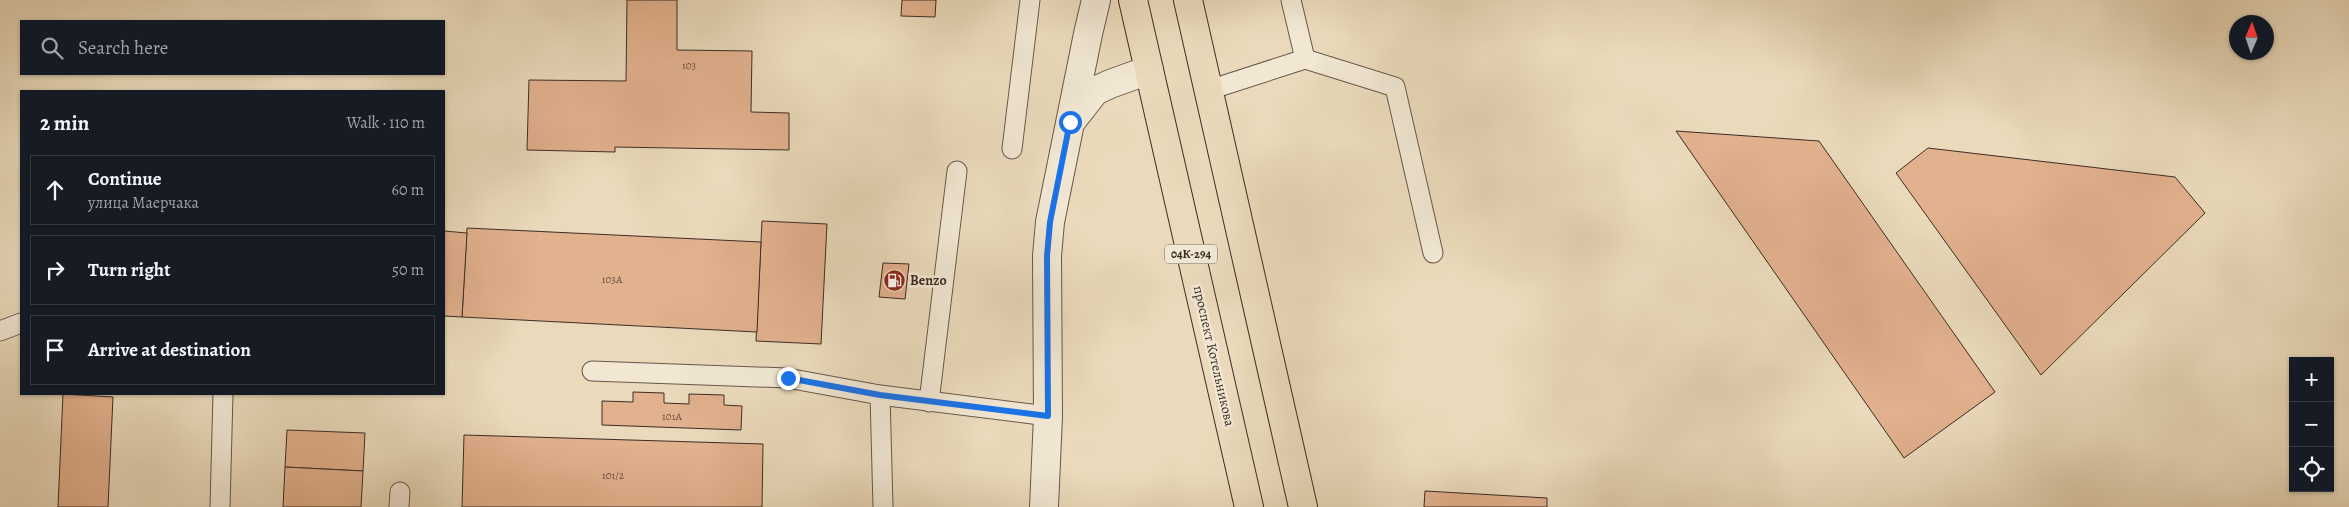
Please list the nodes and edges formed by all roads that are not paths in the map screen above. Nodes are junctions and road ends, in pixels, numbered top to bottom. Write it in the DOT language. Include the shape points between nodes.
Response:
graph roads {
  1 [pos="1030,0"];
  2 [pos="1096,0"];
  3 [pos="1133,0"];
  4 [pos="1188,0"];
  5 [pos="1291,0"];
  6 [pos="1305,59"];
  7 [pos="1149,70"];
  8 [pos="1210,90"];
  9 [pos="1070,122"];
  10 [pos="1012,149"];
  11 [pos="957,172"];
  12 [pos="1433,253"];
  13 [pos="20,323"];
  14 [pos="0,331"];
  15 [pos="592,371"];
  16 [pos="223,395"];
  17 [pos="880,395"];
  18 [pos="929,402"];
  19 [pos="1048,416"];
  20 [pos="220,507"];
  21 [pos="883,507"];
  22 [pos="1044,507"];
  23 [pos="1249,507"];
  24 [pos="1303,507"];
  1 -- 10 [label="lane"];
  2 -- 9 [label="street"];
  3 -- 7 [label="highway, проспект Котельникова / 04К-294"];
  4 -- 8 [label="highway"];
  5 -- 6 [label="lane"];
  6 -- 8 [label="lane"];
  6 -- 12 [label="lane" via="1395,87"];
  7 -- 9 [label="street" via="1095,92"];
  7 -- 23 [label="highway, проспект Котельникова / 04К-294"];
  8 -- 24 [label="highway"];
  9 -- 19 [label="street" via="1050,222 1047,256"];
  11 -- 18 [label="lane"];
  13 -- 14 [label="lane"];
  15 -- 17 [label="lane" via="788,378"];
  16 -- 20 [label="lane"];
  17 -- 18 [label="lane"];
  17 -- 21 [label="lane"];
  18 -- 19 [label="lane"];
  19 -- 22 [label="street"];
}
